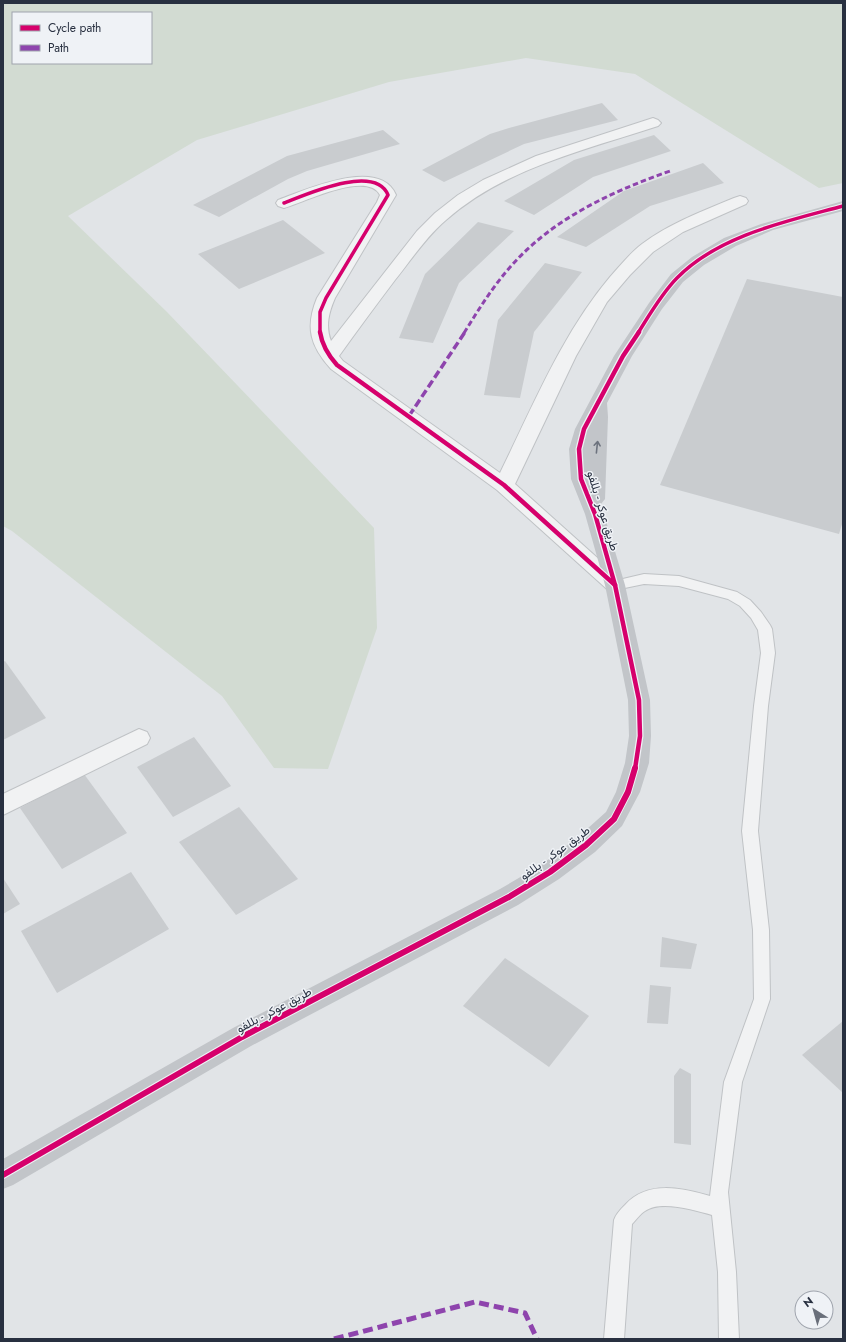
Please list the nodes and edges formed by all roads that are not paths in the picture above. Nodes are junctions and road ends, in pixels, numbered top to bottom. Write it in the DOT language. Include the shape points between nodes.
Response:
graph roads {
  1 [pos="653,123"];
  2 [pos="740,201"];
  3 [pos="284,203"];
  4 [pos="843,206"];
  5 [pos="329,356"];
  6 [pos="504,485"];
  7 [pos="615,585"];
  8 [pos="139,738"];
  9 [pos="3,805"];
  10 [pos="3,1175"];
  11 [pos="720,1208"];
  12 [pos="614,1339"];
  13 [pos="729,1339"];
  1 -- 5 [label="street" via="531,164 496,180 461,201 418,238"];
  2 -- 6 [label="street" via="646,248 614,282 566,356"];
  3 -- 5 [label="street" via="346,182 370,182 386,190 388,195 320,312 321,339"];
  4 -- 7 [label="street, طريق عوكر - بللفو" via="767,227 730,242 698,261 677,278 623,356 599,400 595,474 596,514"];
  5 -- 6 [label="street" via="353,378"];
  6 -- 7 [label="street"];
  7 -- 10 [label="street, طريق عوكر - بللفو" via="639,700 640,736 637,763 628,792 614,819 586,845 550,872 509,896 242,1037"];
  7 -- 11 [label="lane" via="644,580 679,581 712,589 732,595 745,603 765,629 768,653 750,831 761,930 762,999 733,1082 719,1192"];
  8 -- 9 [label="street"];
  11 -- 12 [label="lane" via="679,1197 650,1199 640,1204 624,1220"];
  11 -- 13 [label="lane" via="727,1272"];
}
